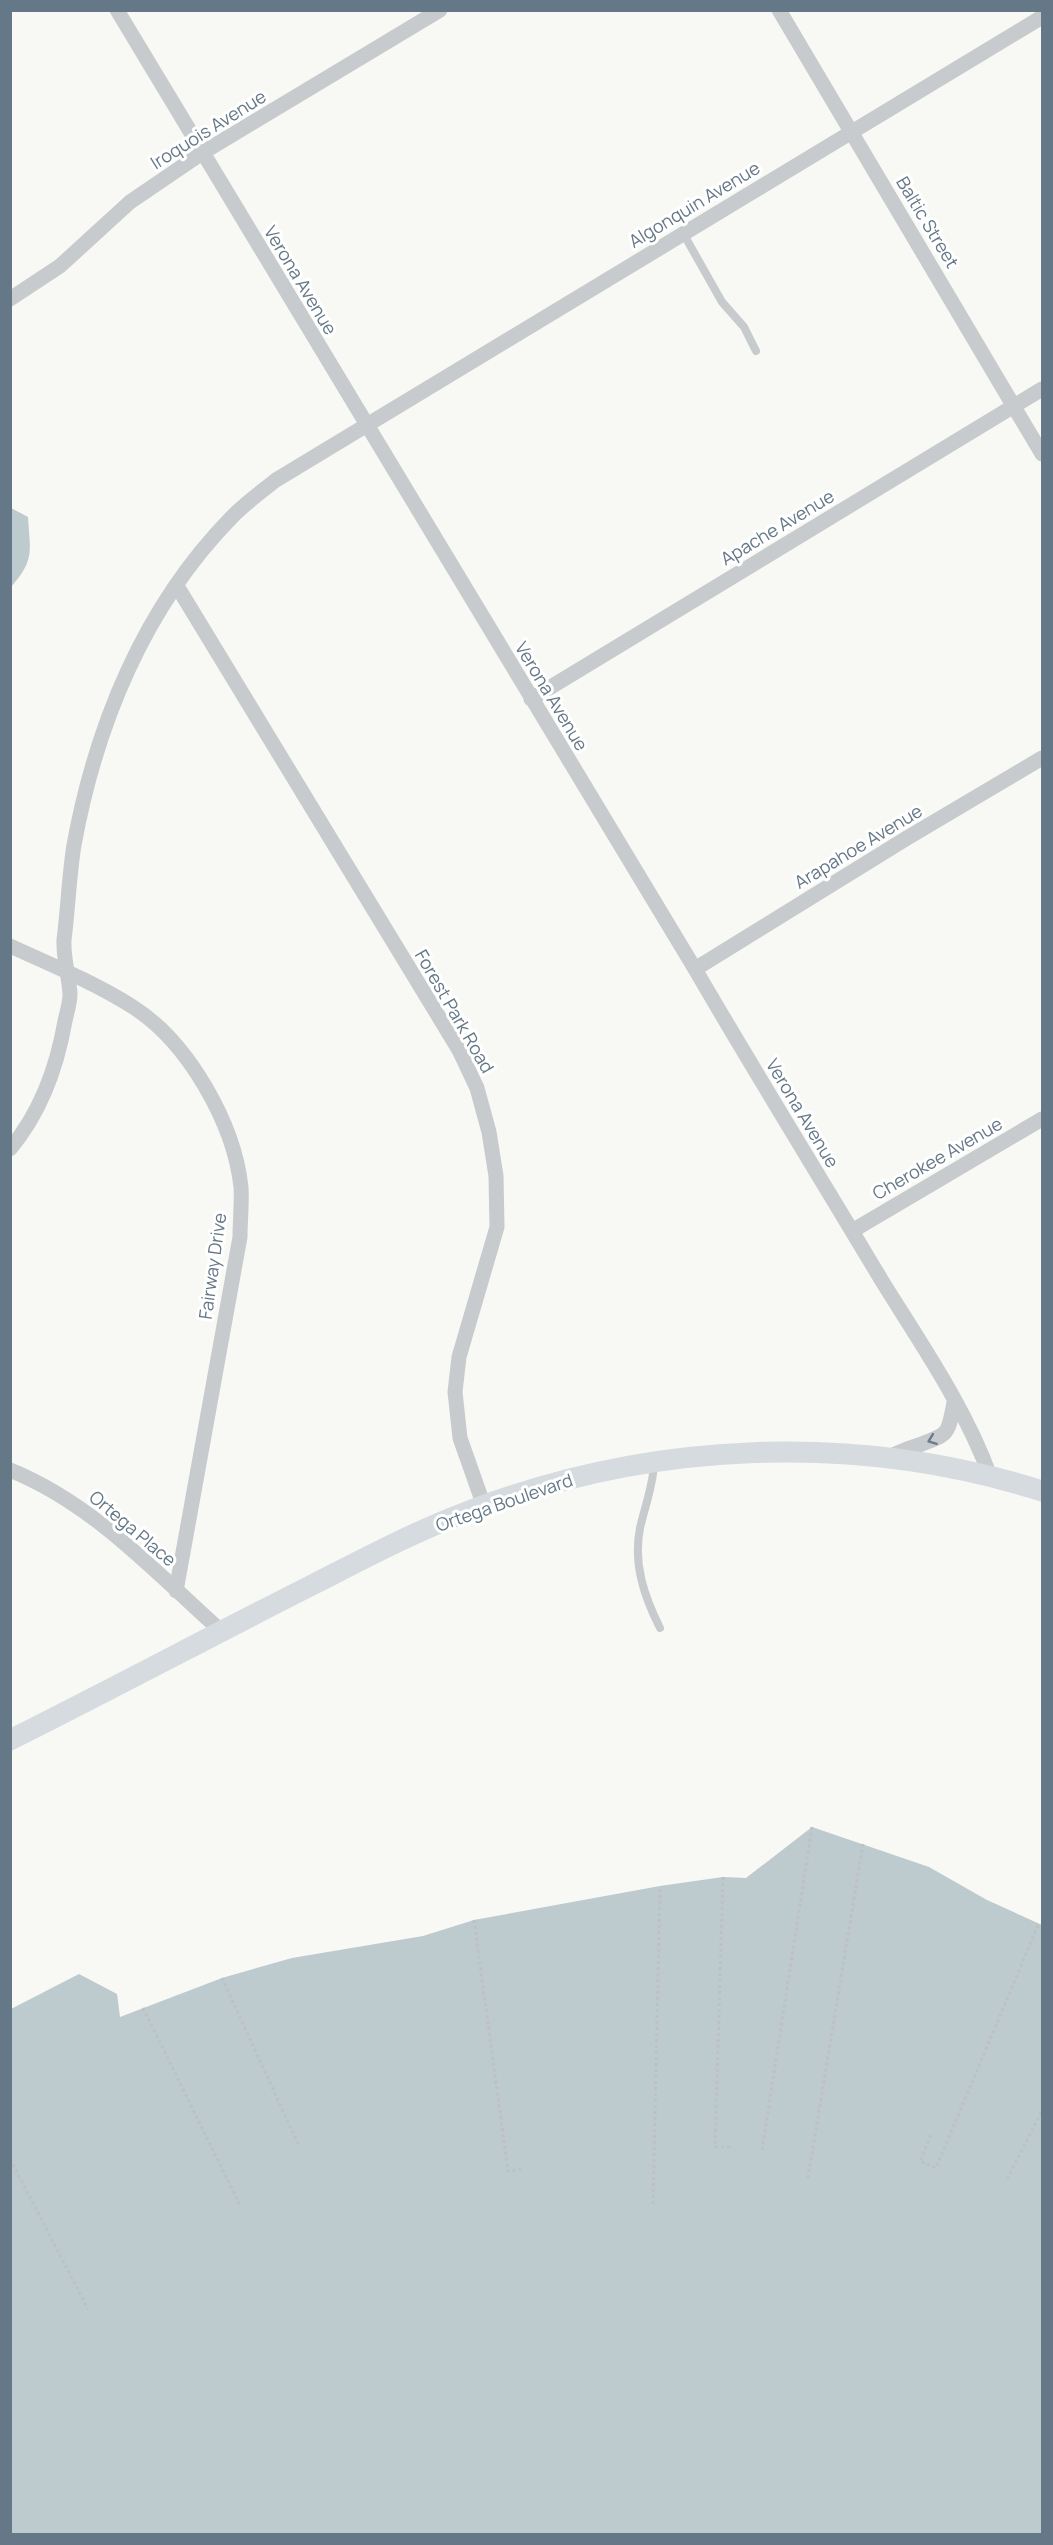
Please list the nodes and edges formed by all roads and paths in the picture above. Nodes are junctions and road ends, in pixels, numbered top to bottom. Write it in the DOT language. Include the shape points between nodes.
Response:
graph roads {
  1 [pos="117,10"];
  2 [pos="440,10"];
  3 [pos="779,10"];
  4 [pos="1042,17"];
  5 [pos="851,132"];
  6 [pos="202,153"];
  7 [pos="683,233"];
  8 [pos="10,299"];
  9 [pos="756,351"];
  10 [pos="1042,389"];
  11 [pos="1014,406"];
  12 [pos="366,426"];
  13 [pos="1042,454"];
  14 [pos="177,586"];
  15 [pos="531,699"];
  16 [pos="1042,758"];
  17 [pos="10,946"];
  18 [pos="695,969"];
  19 [pos="67,973"];
  20 [pos="1042,1119"];
  21 [pos="10,1149"];
  22 [pos="852,1231"];
  23 [pos="954,1402"];
  24 [pos="888,1458"];
  25 [pos="654,1462"];
  26 [pos="10,1470"];
  27 [pos="990,1476"];
  28 [pos="1042,1491"];
  29 [pos="484,1506"];
  30 [pos="176,1591"];
  31 [pos="660,1628"];
  32 [pos="221,1631"];
  33 [pos="10,1740"];
  34 [pos="812,1827"];
  35 [pos="863,1844"];
  36 [pos="723,1877"];
  37 [pos="660,1886"];
  38 [pos="474,1920"];
  39 [pos="1039,1923"];
  40 [pos="222,1978"];
  41 [pos="143,2008"];
  42 [pos="1042,2111"];
  43 [pos="931,2135"];
  44 [pos="299,2146"];
  45 [pos="730,2147"];
  46 [pos="762,2150"];
  47 [pos="10,2159"];
  48 [pos="521,2169"];
  49 [pos="808,2178"];
  50 [pos="1007,2179"];
  51 [pos="653,2204"];
  52 [pos="240,2205"];
  53 [pos="88,2309"];
  1 -- 6 [label="street, Verona Avenue"];
  2 -- 6 [label="street, Iroquois Avenue"];
  3 -- 5 [label="street, Baltic Street"];
  4 -- 5 [label="street, Algonquin Avenue"];
  5 -- 7 [label="street, Algonquin Avenue"];
  5 -- 11 [label="street, Baltic Street"];
  6 -- 8 [label="street, Iroquois Avenue" via="130,202 60,266"];
  6 -- 12 [label="street, Verona Avenue"];
  7 -- 9 [label="lane" via="722,302 744,327"];
  7 -- 12 [label="street, Algonquin Avenue"];
  10 -- 11 [label="street, Apache Avenue"];
  11 -- 13 [label="street, Baltic Street"];
  11 -- 15 [label="street, Apache Avenue"];
  12 -- 14 [label="street, Algonquin Avenue" via="276,480 232,517"];
  12 -- 15 [label="street, Verona Avenue"];
  14 -- 19 [label="street, Algonquin Avenue" via="136,651 110,710 89,773 74,847 63,950"];
  14 -- 29 [label="street, Forest Park Road" via="459,1050 477,1088 496,1176 497,1227 459,1357 455,1392 460,1438"];
  15 -- 18 [label="street, Verona Avenue"];
  16 -- 18 [label="street, Arapahoe Avenue"];
  17 -- 19 [label="street, Fairway Drive"];
  18 -- 22 [label="street, Verona Avenue"];
  19 -- 21 [label="street, Algonquin Avenue" via="70,996 51,1079"];
  19 -- 30 [label="street, Fairway Drive" via="135,1008 193,1066 214,1100 241,1187 240,1237"];
  20 -- 22 [label="street, Cherokee Avenue"];
  22 -- 23 [label="street, Verona Avenue"];
  23 -- 24 [label="street, one-way" via="950,1423 938,1439"];
  23 -- 27 [label="street, Verona Avenue" via="977,1442"];
  24 -- 25 [label="main road, Ortega Boulevard" via="771,1452 712,1454"];
  24 -- 27 [label="main road, Ortega Boulevard"];
  25 -- 29 [label="main road, Ortega Boulevard" via="600,1471"];
  25 -- 31 [label="lane" via="653,1482 640,1530 638,1566 646,1599"];
  26 -- 30 [label="street, Ortega Place" via="37,1481 84,1510"];
  27 -- 28 [label="main road, Ortega Boulevard"];
  29 -- 32 [label="main road, Ortega Boulevard" via="405,1538"];
  30 -- 32 [label="street, Ortega Place"];
  32 -- 33 [label="main road, Ortega Boulevard"];
  34 -- 46 [label="path"];
  35 -- 49 [label="path"];
  36 -- 45 [label="path" via="715,2147"];
  37 -- 51 [label="path"];
  38 -- 48 [label="path" via="508,2171"];
  39 -- 43 [label="path" via="936,2168 920,2162"];
  40 -- 44 [label="path"];
  41 -- 52 [label="path"];
  42 -- 50 [label="path"];
  47 -- 53 [label="path"];
}
